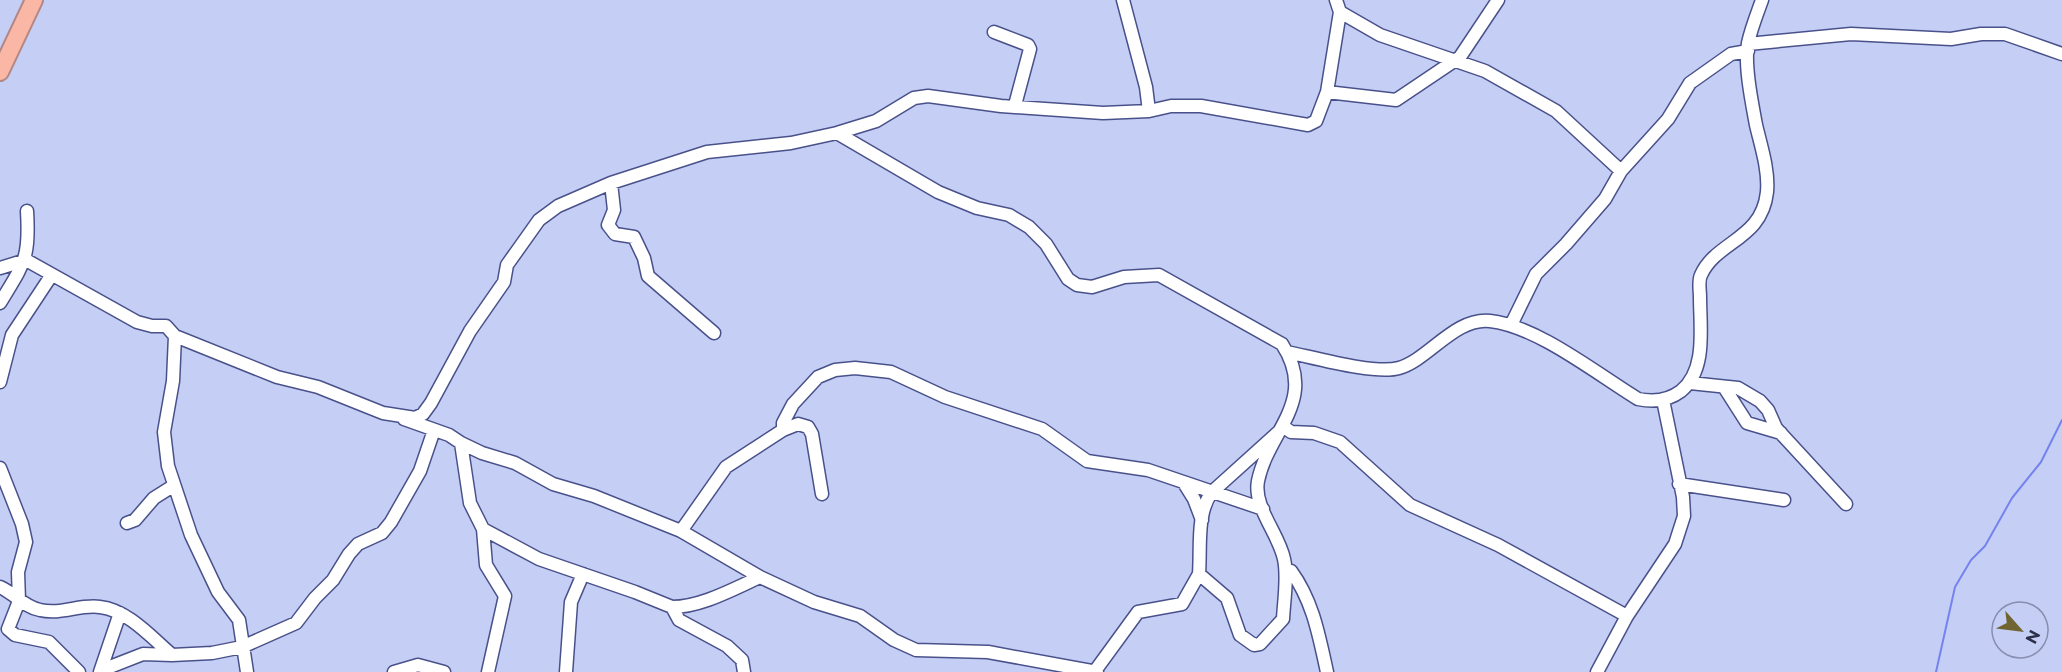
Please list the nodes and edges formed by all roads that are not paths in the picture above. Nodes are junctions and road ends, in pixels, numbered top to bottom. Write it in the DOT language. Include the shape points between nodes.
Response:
graph roads {
  1 [pos="1123,0"];
  2 [pos="1498,0"];
  3 [pos="1762,0"];
  4 [pos="31,6"];
  5 [pos="1338,6"];
  6 [pos="994,32"];
  7 [pos="1748,47"];
  8 [pos="2062,54"];
  9 [pos="1454,60"];
  10 [pos="0,72"];
  11 [pos="1327,92"];
  12 [pos="1015,105"];
  13 [pos="1149,111"];
  14 [pos="837,133"];
  15 [pos="1621,171"];
  16 [pos="611,183"];
  17 [pos="27,211"];
  18 [pos="26,260"];
  19 [pos="0,268"];
  20 [pos="51,276"];
  21 [pos="0,303"];
  22 [pos="1511,325"];
  23 [pos="714,333"];
  24 [pos="175,336"];
  25 [pos="1287,352"];
  26 [pos="0,382"];
  27 [pos="1690,383"];
  28 [pos="1724,387"];
  29 [pos="1663,400"];
  30 [pos="398,416"];
  31 [pos="1284,427"];
  32 [pos="434,430"];
  33 [pos="783,430"];
  34 [pos="1781,433"];
  35 [pos="461,443"];
  36 [pos="0,468"];
  37 [pos="1184,483"];
  38 [pos="1679,484"];
  39 [pos="173,486"];
  40 [pos="1212,492"];
  41 [pos="822,494"];
  42 [pos="1784,500"];
  43 [pos="1846,504"];
  44 [pos="1263,509"];
  45 [pos="1202,521"];
  46 [pos="127,523"];
  47 [pos="483,529"];
  48 [pos="681,531"];
  49 [pos="1291,571"];
  50 [pos="583,574"];
  51 [pos="1199,574"];
  52 [pos="760,577"];
  53 [pos="0,587"];
  54 [pos="18,601"];
  55 [pos="672,608"];
  56 [pos="120,613"];
  57 [pos="1627,616"];
  58 [pos="242,647"];
  59 [pos="221,650"];
  60 [pos="172,655"];
  61 [pos="247,670"];
  62 [pos="101,671"];
  63 [pos="79,672"];
  64 [pos="394,672"];
  65 [pos="444,672"];
  66 [pos="488,672"];
  67 [pos="566,672"];
  68 [pos="744,672"];
  69 [pos="1096,672"];
  70 [pos="1327,672"];
  71 [pos="1597,672"];
  1 -- 13 [label="street"];
  2 -- 9 [label="street" via="1474,38"];
  3 -- 7 [label="street"];
  4 -- 10 [label="highway"];
  5 -- 9 [label="street" via="1380,35"];
  5 -- 11 [label="street"];
  6 -- 12 [label="street" via="1030,49"];
  7 -- 8 [label="street" via="1851,34 1951,39 2005,34"];
  7 -- 15 [label="street" via="1731,54 1690,83 1668,119"];
  7 -- 27 [label="street" via="1752,104 1767,190 1756,222 1707,265 1700,277 1701,341"];
  9 -- 11 [label="street" via="1396,100"];
  9 -- 15 [label="street" via="1485,71 1556,111"];
  11 -- 13 [label="street" via="1316,121 1308,125 1201,106"];
  12 -- 13 [label="street" via="1103,113"];
  12 -- 14 [label="street" via="914,98 876,121"];
  14 -- 16 [label="street" via="792,143 707,152"];
  14 -- 25 [label="street" via="938,192 977,208 1009,215 1029,227 1046,244 1068,279 1077,285 1092,287 1124,277 1159,275 1282,344"];
  15 -- 22 [label="street" via="1605,199 1536,274"];
  16 -- 23 [label="street" via="614,210 608,225 615,234 634,237 648,276"];
  16 -- 30 [label="street" via="558,206 539,220 507,265 504,282 470,331 431,403 415,418"];
  17 -- 18 [label="street"];
  18 -- 19 [label="street"];
  18 -- 20 [label="street"];
  18 -- 21 [label="street"];
  20 -- 24 [label="street" via="137,321 166,326"];
  20 -- 26 [label="street" via="12,335"];
  22 -- 25 [label="street" via="1489,321 1470,324 1398,368"];
  22 -- 29 [label="street" via="1569,354 1638,399"];
  24 -- 30 [label="street" via="277,377 318,387"];
  24 -- 39 [label="street" via="173,381 164,432"];
  25 -- 31 [label="street" via="1296,387"];
  27 -- 28 [label="street"];
  27 -- 29 [label="street"];
  28 -- 34 [label="street" via="1738,388 1760,400"];
  28 -- 34 [label="street" via="1746,423"];
  29 -- 38 [label="street"];
  30 -- 32 [label="street"];
  31 -- 40 [label="street"];
  31 -- 44 [label="street" via="1258,482"];
  31 -- 57 [label="street" via="1291,432 1329,437 1347,446 1410,505 1498,545"];
  32 -- 35 [label="street"];
  32 -- 58 [label="street" via="420,471 382,533 358,544 296,623"];
  33 -- 37 [label="street" via="793,405 818,377 855,368 891,372 945,397 1042,429 1087,461 1131,466"];
  33 -- 41 [label="street" via="798,424 808,427"];
  33 -- 48 [label="street" via="726,467"];
  34 -- 43 [label="street"];
  35 -- 47 [label="street" via="470,503"];
  35 -- 48 [label="street" via="515,463 553,484"];
  36 -- 54 [label="street" via="26,542 18,572"];
  37 -- 40 [label="street"];
  37 -- 45 [label="street"];
  38 -- 42 [label="street"];
  38 -- 57 [label="street" via="1684,516 1675,544"];
  39 -- 46 [label="street"];
  39 -- 58 [label="street" via="218,592 239,620"];
  40 -- 44 [label="street"];
  40 -- 45 [label="street" via="1206,500"];
  44 -- 51 [label="street" via="1277,534 1286,571 1283,619 1260,644 1245,640 1227,598"];
  45 -- 51 [label="street"];
  47 -- 50 [label="street" via="539,559"];
  47 -- 66 [label="street" via="486,565 505,596"];
  48 -- 52 [label="street"];
  49 -- 70 [label="street" via="1304,588"];
  50 -- 55 [label="street"];
  50 -- 67 [label="street" via="570,602"];
  51 -- 69 [label="street" via="1182,604 1138,612"];
  52 -- 55 [label="street" via="725,593"];
  52 -- 69 [label="street" via="814,602 860,616 916,650 988,652"];
  53 -- 54 [label="street"];
  54 -- 56 [label="street" via="40,610 64,612 99,606"];
  54 -- 63 [label="street" via="10,632 49,642"];
  55 -- 68 [label="street" via="679,620 727,646 742,660"];
  56 -- 60 [label="street"];
  56 -- 62 [label="street"];
  57 -- 71 [label="street"];
  58 -- 59 [label="street"];
  58 -- 61 [label="street"];
  59 -- 60 [label="street"];
  59 -- 61 [label="street"];
  60 -- 62 [label="street" via="143,654"];
  64 -- 65 [label="street" via="418,665"];
}
